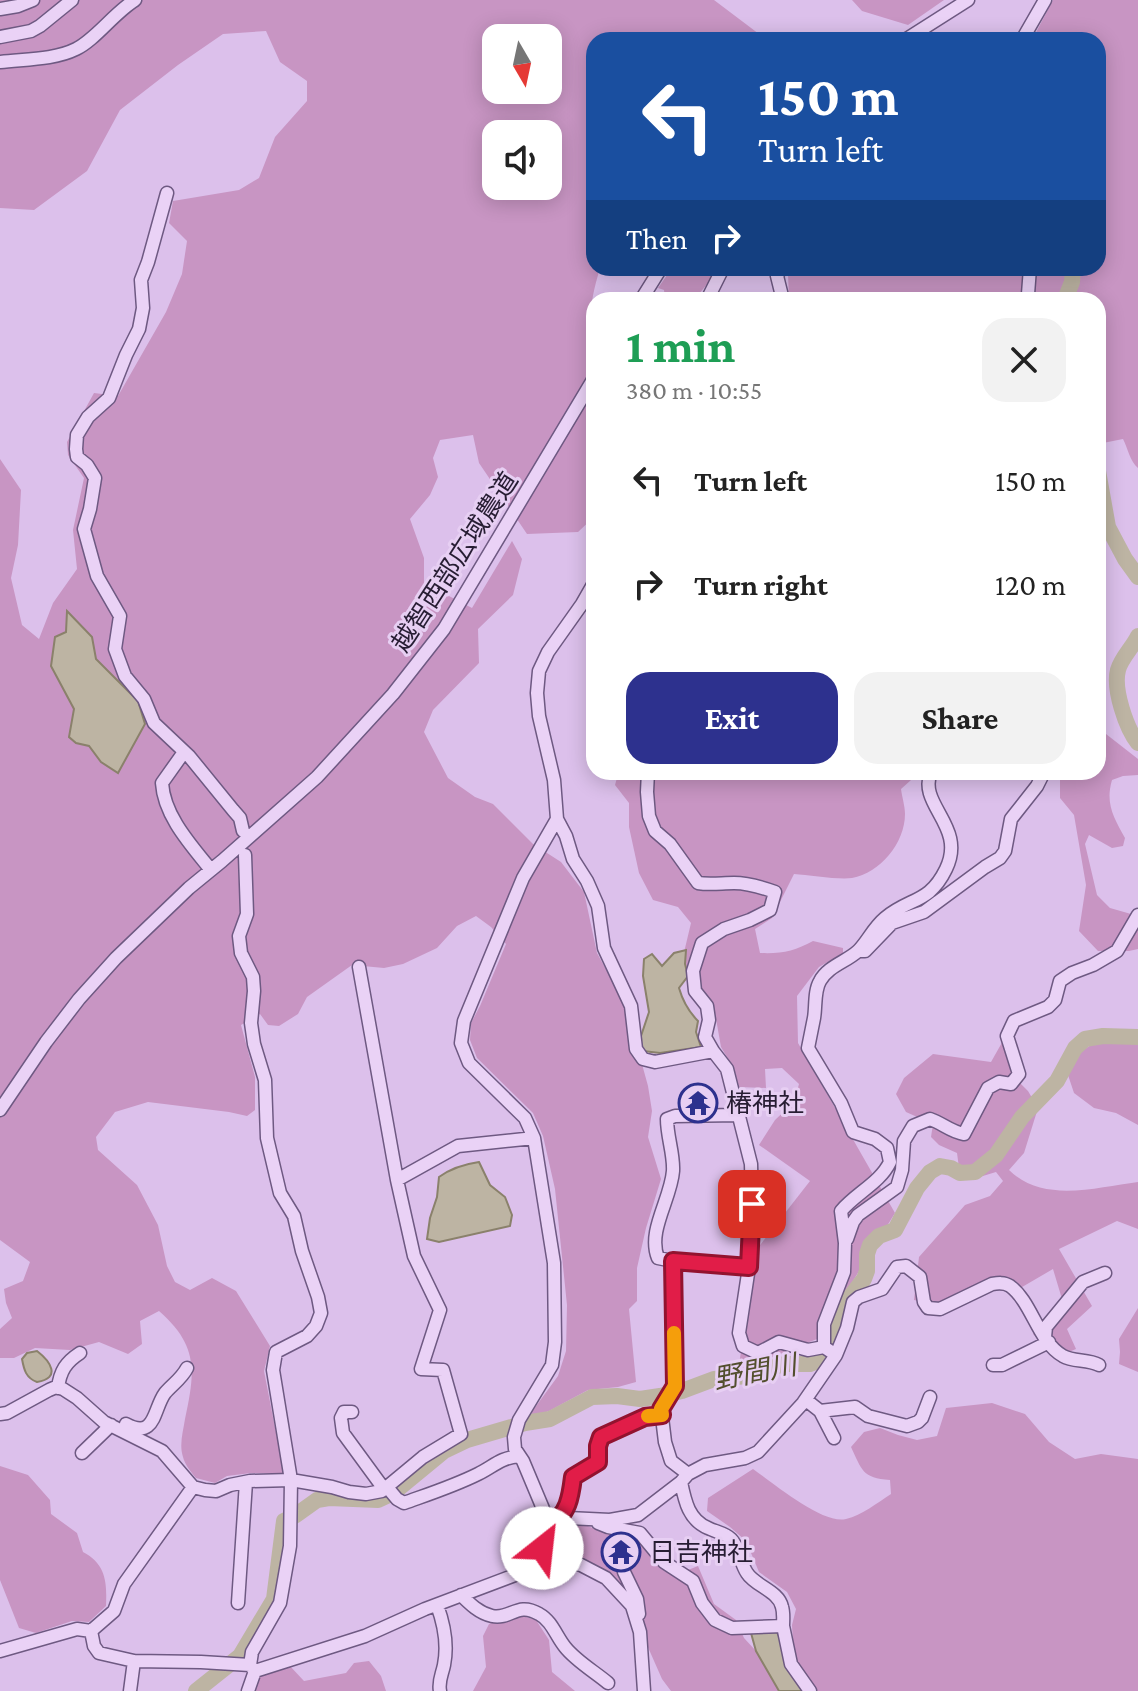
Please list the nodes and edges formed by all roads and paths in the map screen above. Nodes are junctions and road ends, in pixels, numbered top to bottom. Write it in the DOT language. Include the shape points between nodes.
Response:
graph roads {
  1 [pos="33,0"];
  2 [pos="72,0"];
  3 [pos="135,0"];
  4 [pos="968,0"];
  5 [pos="1045,0"];
  6 [pos="0,9"];
  7 [pos="918,32"];
  8 [pos="1027,32"];
  9 [pos="0,37"];
  10 [pos="0,62"];
  11 [pos="167,193"];
  12 [pos="586,391"];
  13 [pos="586,597"];
  14 [pos="184,752"];
  15 [pos="648,780"];
  16 [pos="928,780"];
  17 [pos="1040,780"];
  18 [pos="557,819"];
  19 [pos="243,831"];
  20 [pos="245,855"];
  21 [pos="211,870"];
  22 [pos="1138,915"];
  23 [pos="858,951"];
  24 [pos="359,967"];
  25 [pos="713,1051"];
  26 [pos="0,1110"];
  27 [pos="738,1115"];
  28 [pos="534,1138"];
  29 [pos="397,1180"];
  30 [pos="845,1243"];
  31 [pos="673,1261"];
  32 [pos="749,1267"];
  33 [pos="1105,1273"];
  34 [pos="1047,1340"];
  35 [pos="824,1347"];
  36 [pos="80,1353"];
  37 [pos="836,1355"];
  38 [pos="993,1365"];
  39 [pos="1099,1365"];
  40 [pos="187,1368"];
  41 [pos="58,1388"];
  42 [pos="930,1397"];
  43 [pos="806,1400"];
  44 [pos="820,1411"];
  45 [pos="352,1412"];
  46 [pos="0,1414"];
  47 [pos="662,1415"];
  48 [pos="113,1426"];
  49 [pos="834,1438"];
  50 [pos="82,1453"];
  51 [pos="519,1456"];
  52 [pos="685,1478"];
  53 [pos="291,1480"];
  54 [pos="246,1482"];
  55 [pos="193,1487"];
  56 [pos="386,1488"];
  57 [pos="587,1519"];
  58 [pos="552,1522"];
  59 [pos="544,1558"];
  60 [pos="624,1572"];
  61 [pos="461,1595"];
  62 [pos="238,1603"];
  63 [pos="437,1605"];
  64 [pos="638,1626"];
  65 [pos="783,1626"];
  66 [pos="91,1631"];
  67 [pos="0,1651"];
  68 [pos="134,1661"];
  69 [pos="252,1668"];
  70 [pos="608,1683"];
  71 [pos="130,1691"];
  72 [pos="248,1691"];
  73 [pos="440,1691"];
  74 [pos="644,1691"];
  75 [pos="810,1691"];
  1 -- 6 [label="street"];
  2 -- 9 [label="street" via="31,31"];
  3 -- 10 [label="street" via="75,50"];
  4 -- 7 [label="street"];
  5 -- 8 [label="street"];
  11 -- 14 [label="street" via="141,280 139,329 109,398 77,435 76,449 95,478 84,529 97,576 120,616 115,649 154,723"];
  12 -- 21 [label="street, 越智西部広域農道" via="444,629 317,777"];
  13 -- 18 [label="street" via="539,671 539,716"];
  14 -- 19 [label="street" via="240,818"];
  14 -- 21 [label="street" via="162,783 164,796 187,840"];
  15 -- 25 [label="street" via="655,831 698,883 736,883 775,892 770,910 702,943 693,971 695,991 707,1006 705,1037"];
  16 -- 23 [label="street" via="928,792 952,843 948,866 936,886 888,916"];
  17 -- 23 [label="street" via="1011,819 1000,858 924,912 892,923 865,951"];
  18 -- 25 [label="street" via="598,906 604,948 631,1006 636,1049 643,1059 655,1062"];
  18 -- 28 [label="street" via="523,878 464,1021 461,1043 469,1063 525,1118"];
  20 -- 53 [label="street" via="247,914 239,936 253,977 251,1023 265,1080 267,1138 321,1313 307,1336 276,1352 273,1370"];
  21 -- 26 [label="street, 越智西部広域農道" via="79,999"];
  22 -- 30 [label="street" via="1117,951 1060,981 1048,1007 1014,1021 1007,1036 1019,1074 1011,1084 999,1082 988,1088 964,1134 930,1119 913,1126 904,1141 897,1187 858,1215"];
  23 -- 30 [label="street" via="819,983 808,1048 853,1132 887,1148 890,1162 885,1173 841,1211"];
  24 -- 29 [label="street"];
  25 -- 27 [label="street" via="727,1069"];
  27 -- 31 [label="street" via="667,1119 673,1171 655,1249 658,1258"];
  27 -- 32 [label="street" via="751,1164"];
  28 -- 29 [label="street" via="458,1146"];
  28 -- 51 [label="street" via="554,1263 555,1342 552,1365 519,1420 514,1437"];
  29 -- 56 [label="street" via="414,1256 440,1310 421,1369 443,1370 461,1434"];
  30 -- 35 [label="street" via="844,1272 824,1324"];
  31 -- 32 [label="street"];
  31 -- 47 [label="street" via="675,1386"];
  32 -- 35 [label="street" via="739,1333 743,1346 758,1353 779,1342 808,1350"];
  33 -- 34 [label="street" via="1083,1282 1046,1327"];
  34 -- 37 [label="street" via="1009,1286 992,1284 940,1309 928,1308 920,1277 906,1266 897,1267 882,1289 853,1302"];
  34 -- 38 [label="street"];
  34 -- 39 [label="street" via="1065,1357"];
  35 -- 37 [label="street"];
  36 -- 41 [label="street" via="64,1366"];
  37 -- 43 [label="street"];
  40 -- 48 [label="street" via="147,1427"];
  41 -- 46 [label="street"];
  41 -- 48 [label="street"];
  42 -- 44 [label="street" via="922,1418 907,1426 855,1407"];
  43 -- 44 [label="street"];
  43 -- 52 [label="street" via="758,1452 705,1465"];
  44 -- 49 [label="street"];
  45 -- 56 [label="street" via="341,1418 343,1433"];
  47 -- 52 [label="street" via="671,1461"];
  47 -- 58 [label="street" via="601,1437 598,1462 573,1477 567,1506"];
  48 -- 50 [label="street"];
  48 -- 55 [label="street" via="162,1451"];
  51 -- 56 [label="street" via="404,1503"];
  51 -- 58 [label="street"];
  52 -- 57 [label="street" via="638,1515"];
  52 -- 65 [label="street" via="685,1501 692,1517 734,1541 747,1573 782,1605"];
  53 -- 54 [label="street"];
  53 -- 56 [label="street" via="366,1494"];
  53 -- 69 [label="street" via="290,1546 280,1603 252,1652"];
  54 -- 55 [label="street" via="216,1491"];
  54 -- 62 [label="street"];
  55 -- 66 [label="street" via="124,1584 114,1611"];
  57 -- 58 [label="street"];
  57 -- 65 [label="street" via="640,1533 664,1562 693,1581 715,1620 732,1628"];
  58 -- 59 [label="street" via="543,1532"];
  59 -- 61 [label="street" via="531,1569"];
  59 -- 64 [label="street" via="581,1565 606,1578 632,1606"];
  60 -- 64 [label="street" via="637,1599"];
  61 -- 63 [label="street"];
  61 -- 70 [label="street" via="493,1616 521,1609 537,1612 566,1649"];
  63 -- 69 [label="street" via="365,1636"];
  63 -- 73 [label="street" via="445,1644"];
  64 -- 74 [label="street"];
  65 -- 75 [label="street" via="791,1664"];
  66 -- 67 [label="street" via="77,1629"];
  66 -- 68 [label="street" via="99,1653"];
  68 -- 69 [label="street"];
  68 -- 71 [label="street"];
  69 -- 72 [label="street"];
}
